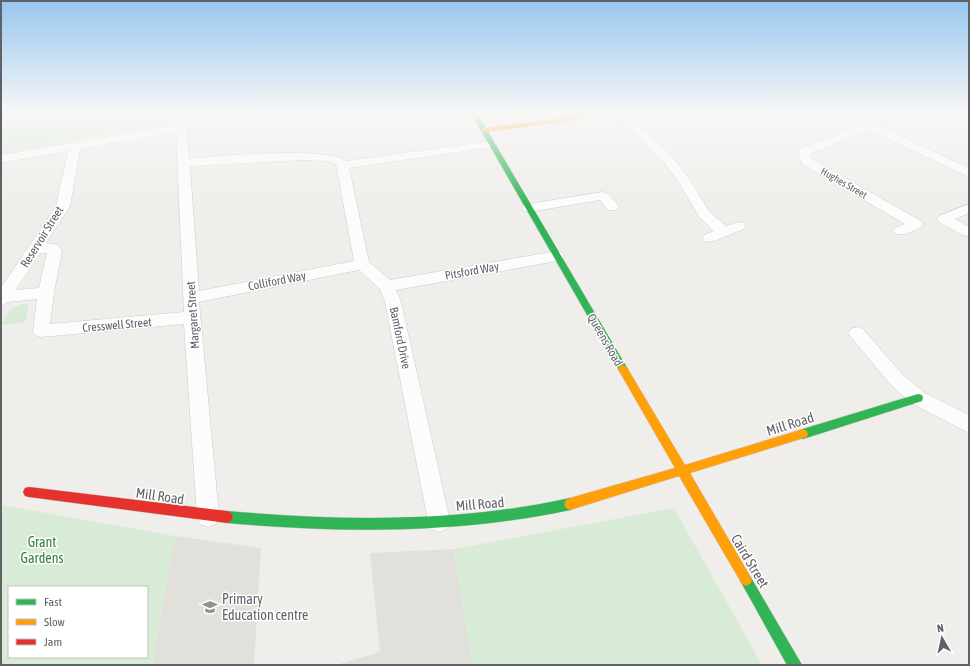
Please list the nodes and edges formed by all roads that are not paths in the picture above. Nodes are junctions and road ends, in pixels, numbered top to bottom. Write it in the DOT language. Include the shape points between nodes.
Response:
graph roads {
  1 [pos="84,144"];
  2 [pos="182,144"];
  3 [pos="491,144"];
  4 [pos="652,144"];
  5 [pos="824,144"];
  6 [pos="908,144"];
  7 [pos="76,146"];
  8 [pos="1,159"];
  9 [pos="183,163"];
  10 [pos="342,165"];
  11 [pos="969,173"];
  12 [pos="612,207"];
  13 [pos="529,208"];
  14 [pos="969,208"];
  15 [pos="739,226"];
  16 [pos="900,231"];
  17 [pos="724,232"];
  18 [pos="967,232"];
  19 [pos="709,238"];
  20 [pos="36,248"];
  21 [pos="557,256"];
  22 [pos="362,264"];
  23 [pos="387,286"];
  24 [pos="46,293"];
  25 [pos="192,298"];
  26 [pos="2,299"];
  27 [pos="192,317"];
  28 [pos="857,333"];
  29 [pos="918,398"];
  30 [pos="969,424"];
  31 [pos="682,472"];
  32 [pos="29,492"];
  33 [pos="208,516"];
  34 [pos="439,521"];
  35 [pos="795,665"];
  1 -- 7 [label="street"];
  2 -- 9 [label="street, Margaret Street"];
  3 -- 10 [label="street"];
  3 -- 13 [label="street, Queens Road"];
  4 -- 17 [label="street" via="668,159 686,183 704,214"];
  5 -- 16 [label="street, Hughes Street" via="804,152 806,161 916,224"];
  6 -- 11 [label="street"];
  7 -- 8 [label="street"];
  7 -- 20 [label="street, Reservoir Street" via="63,206"];
  9 -- 10 [label="street" via="219,159 310,157 334,159"];
  9 -- 25 [label="street, Margaret Street"];
  10 -- 22 [label="street"];
  12 -- 13 [label="street" via="603,196"];
  13 -- 21 [label="street, Queens Road"];
  14 -- 18 [label="street" via="944,219"];
  15 -- 17 [label="street"];
  17 -- 19 [label="street"];
  20 -- 24 [label="street" via="53,248 55,251"];
  20 -- 26 [label="street, Reservoir Street"];
  21 -- 23 [label="street, Pitsford Way"];
  21 -- 31 [label="street, Queens Road"];
  22 -- 23 [label="street"];
  22 -- 25 [label="street, Colliford Way"];
  23 -- 34 [label="street, Bamford Drive"];
  24 -- 26 [label="street"];
  24 -- 27 [label="street, Cresswell Street" via="41,331"];
  25 -- 27 [label="street, Margaret Street"];
  27 -- 33 [label="street, Margaret Street"];
  28 -- 29 [label="street" via="896,379"];
  29 -- 30 [label="street"];
  29 -- 31 [label="street, Mill Road"];
  31 -- 34 [label="street, Mill Road" via="544,511 482,519"];
  31 -- 35 [label="street, Caird Street"];
  32 -- 33 [label="street, Mill Road"];
  33 -- 34 [label="street, Mill Road" via="393,524"];
}
